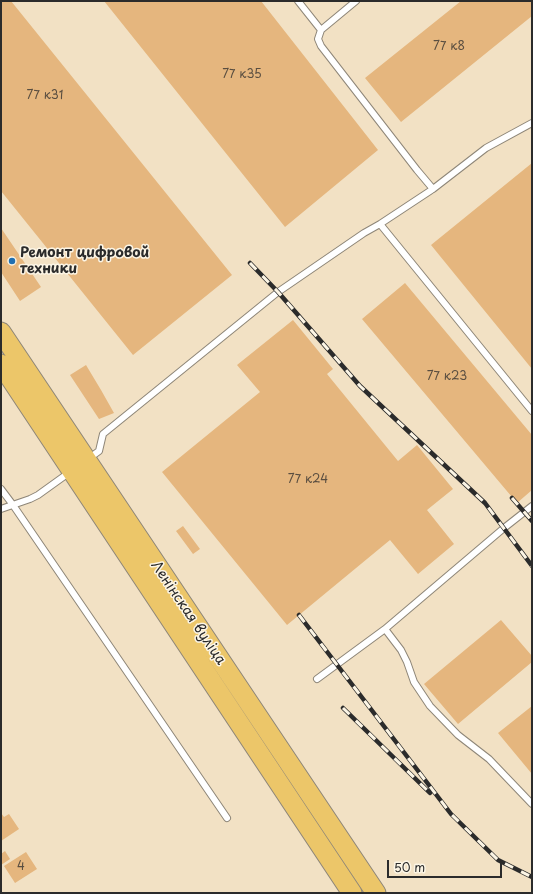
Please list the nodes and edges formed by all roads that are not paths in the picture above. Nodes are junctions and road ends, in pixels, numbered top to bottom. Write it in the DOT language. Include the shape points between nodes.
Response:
graph roads {
  1 [pos="298,1"];
  2 [pos="356,1"];
  3 [pos="321,30"];
  4 [pos="532,123"];
  5 [pos="433,189"];
  6 [pos="380,224"];
  7 [pos="1,332"];
  8 [pos="1,364"];
  9 [pos="532,411"];
  10 [pos="79,465"];
  11 [pos="1,489"];
  12 [pos="13,505"];
  13 [pos="532,506"];
  14 [pos="1,508"];
  15 [pos="385,629"];
  16 [pos="317,678"];
  17 [pos="532,804"];
  18 [pos="227,818"];
  19 [pos="352,893"];
  20 [pos="376,893"];
  1 -- 3 [label="lane"];
  2 -- 3 [label="lane"];
  3 -- 5 [label="lane" via="318,39 321,46"];
  4 -- 5 [label="lane" via="486,148"];
  5 -- 6 [label="lane"];
  6 -- 9 [label="lane"];
  6 -- 10 [label="lane" via="278,292 103,434 99,451"];
  7 -- 10 [label="main road, Ленінская вуліца"];
  8 -- 10 [label="main road, Ленінская вуліца"];
  10 -- 12 [label="lane" via="30,500"];
  10 -- 19 [label="main road, Ленінская вуліца"];
  10 -- 20 [label="main road, Ленінская вуліца"];
  11 -- 12 [label="lane"];
  12 -- 14 [label="lane"];
  12 -- 18 [label="lane"];
  13 -- 15 [label="lane"];
  15 -- 16 [label="lane"];
  15 -- 17 [label="lane" via="401,650 414,682 430,706 458,735 489,759"];
}
